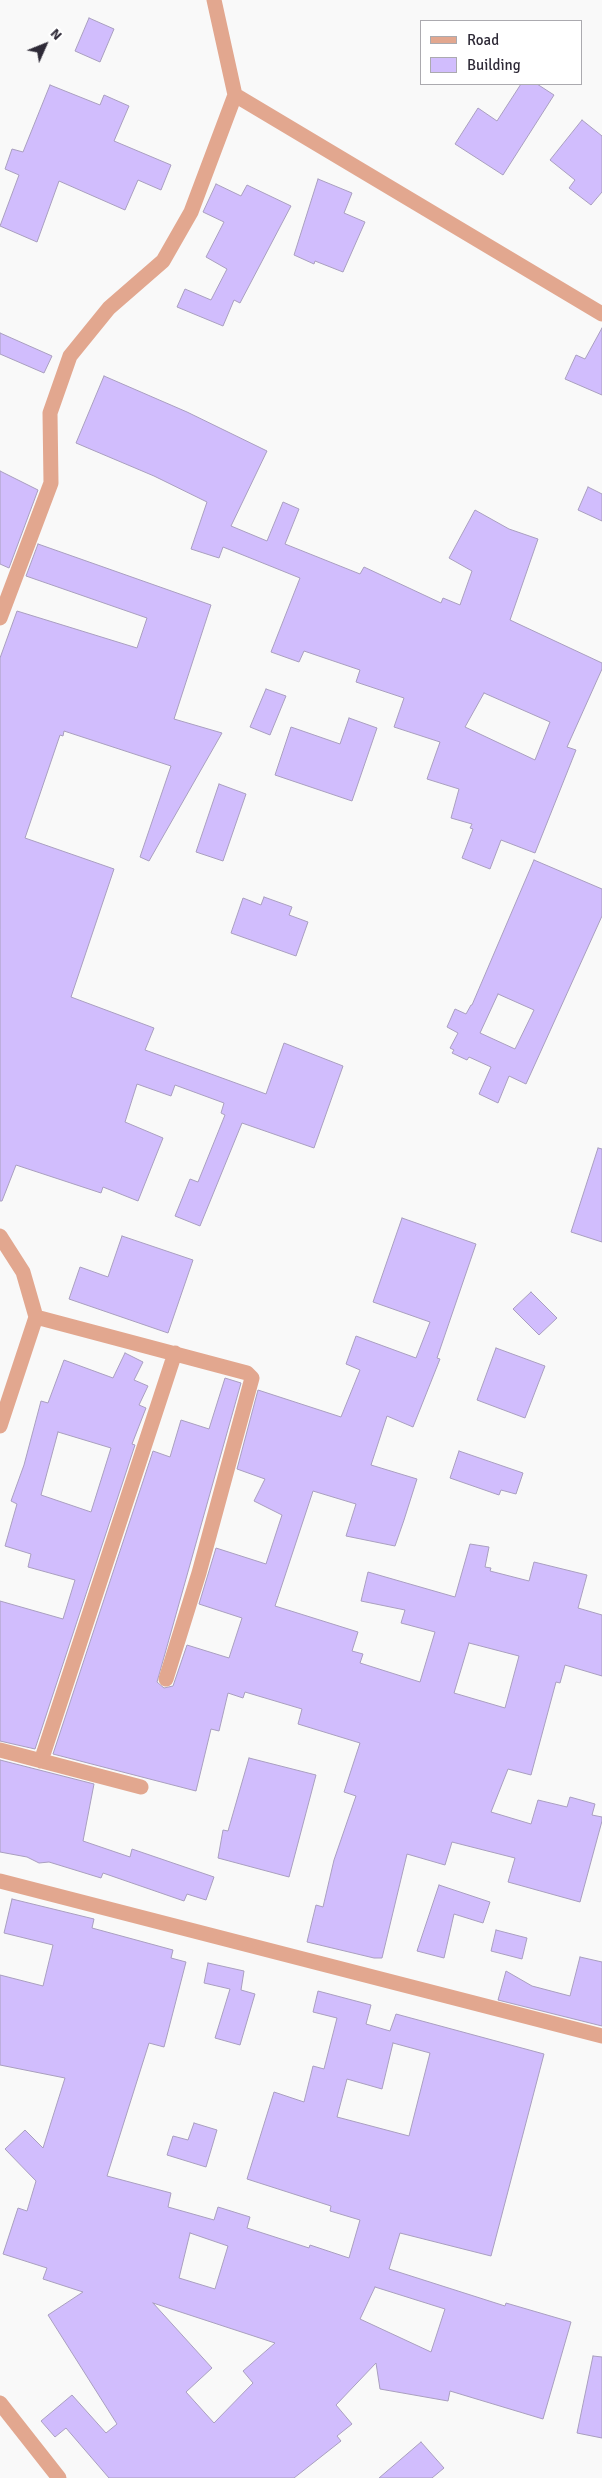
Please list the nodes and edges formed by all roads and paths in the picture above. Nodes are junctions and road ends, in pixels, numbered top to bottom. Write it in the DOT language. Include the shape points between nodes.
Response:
graph roads {
  1 [pos="214,0"];
  2 [pos="235,95"];
  3 [pos="602,314"];
  4 [pos="0,618"];
  5 [pos="0,1236"];
  6 [pos="36,1317"];
  7 [pos="174,1353"];
  8 [pos="0,1426"];
  9 [pos="166,1679"];
  10 [pos="0,1750"];
  11 [pos="41,1761"];
  12 [pos="141,1787"];
  13 [pos="0,1881"];
  14 [pos="602,2036"];
  15 [pos="0,2403"];
  16 [pos="59,2478"];
  1 -- 2 [label="street"];
  2 -- 3 [label="street"];
  2 -- 4 [label="street" via="191,212 163,261 109,308 70,356 50,412 51,483"];
  5 -- 6 [label="street" via="23,1272"];
  6 -- 7 [label="street"];
  6 -- 8 [label="street"];
  7 -- 9 [label="street" via="247,1373 252,1378 199,1573"];
  7 -- 11 [label="street"];
  10 -- 11 [label="street"];
  11 -- 12 [label="street"];
  13 -- 14 [label="street"];
  15 -- 16 [label="street"];
}
